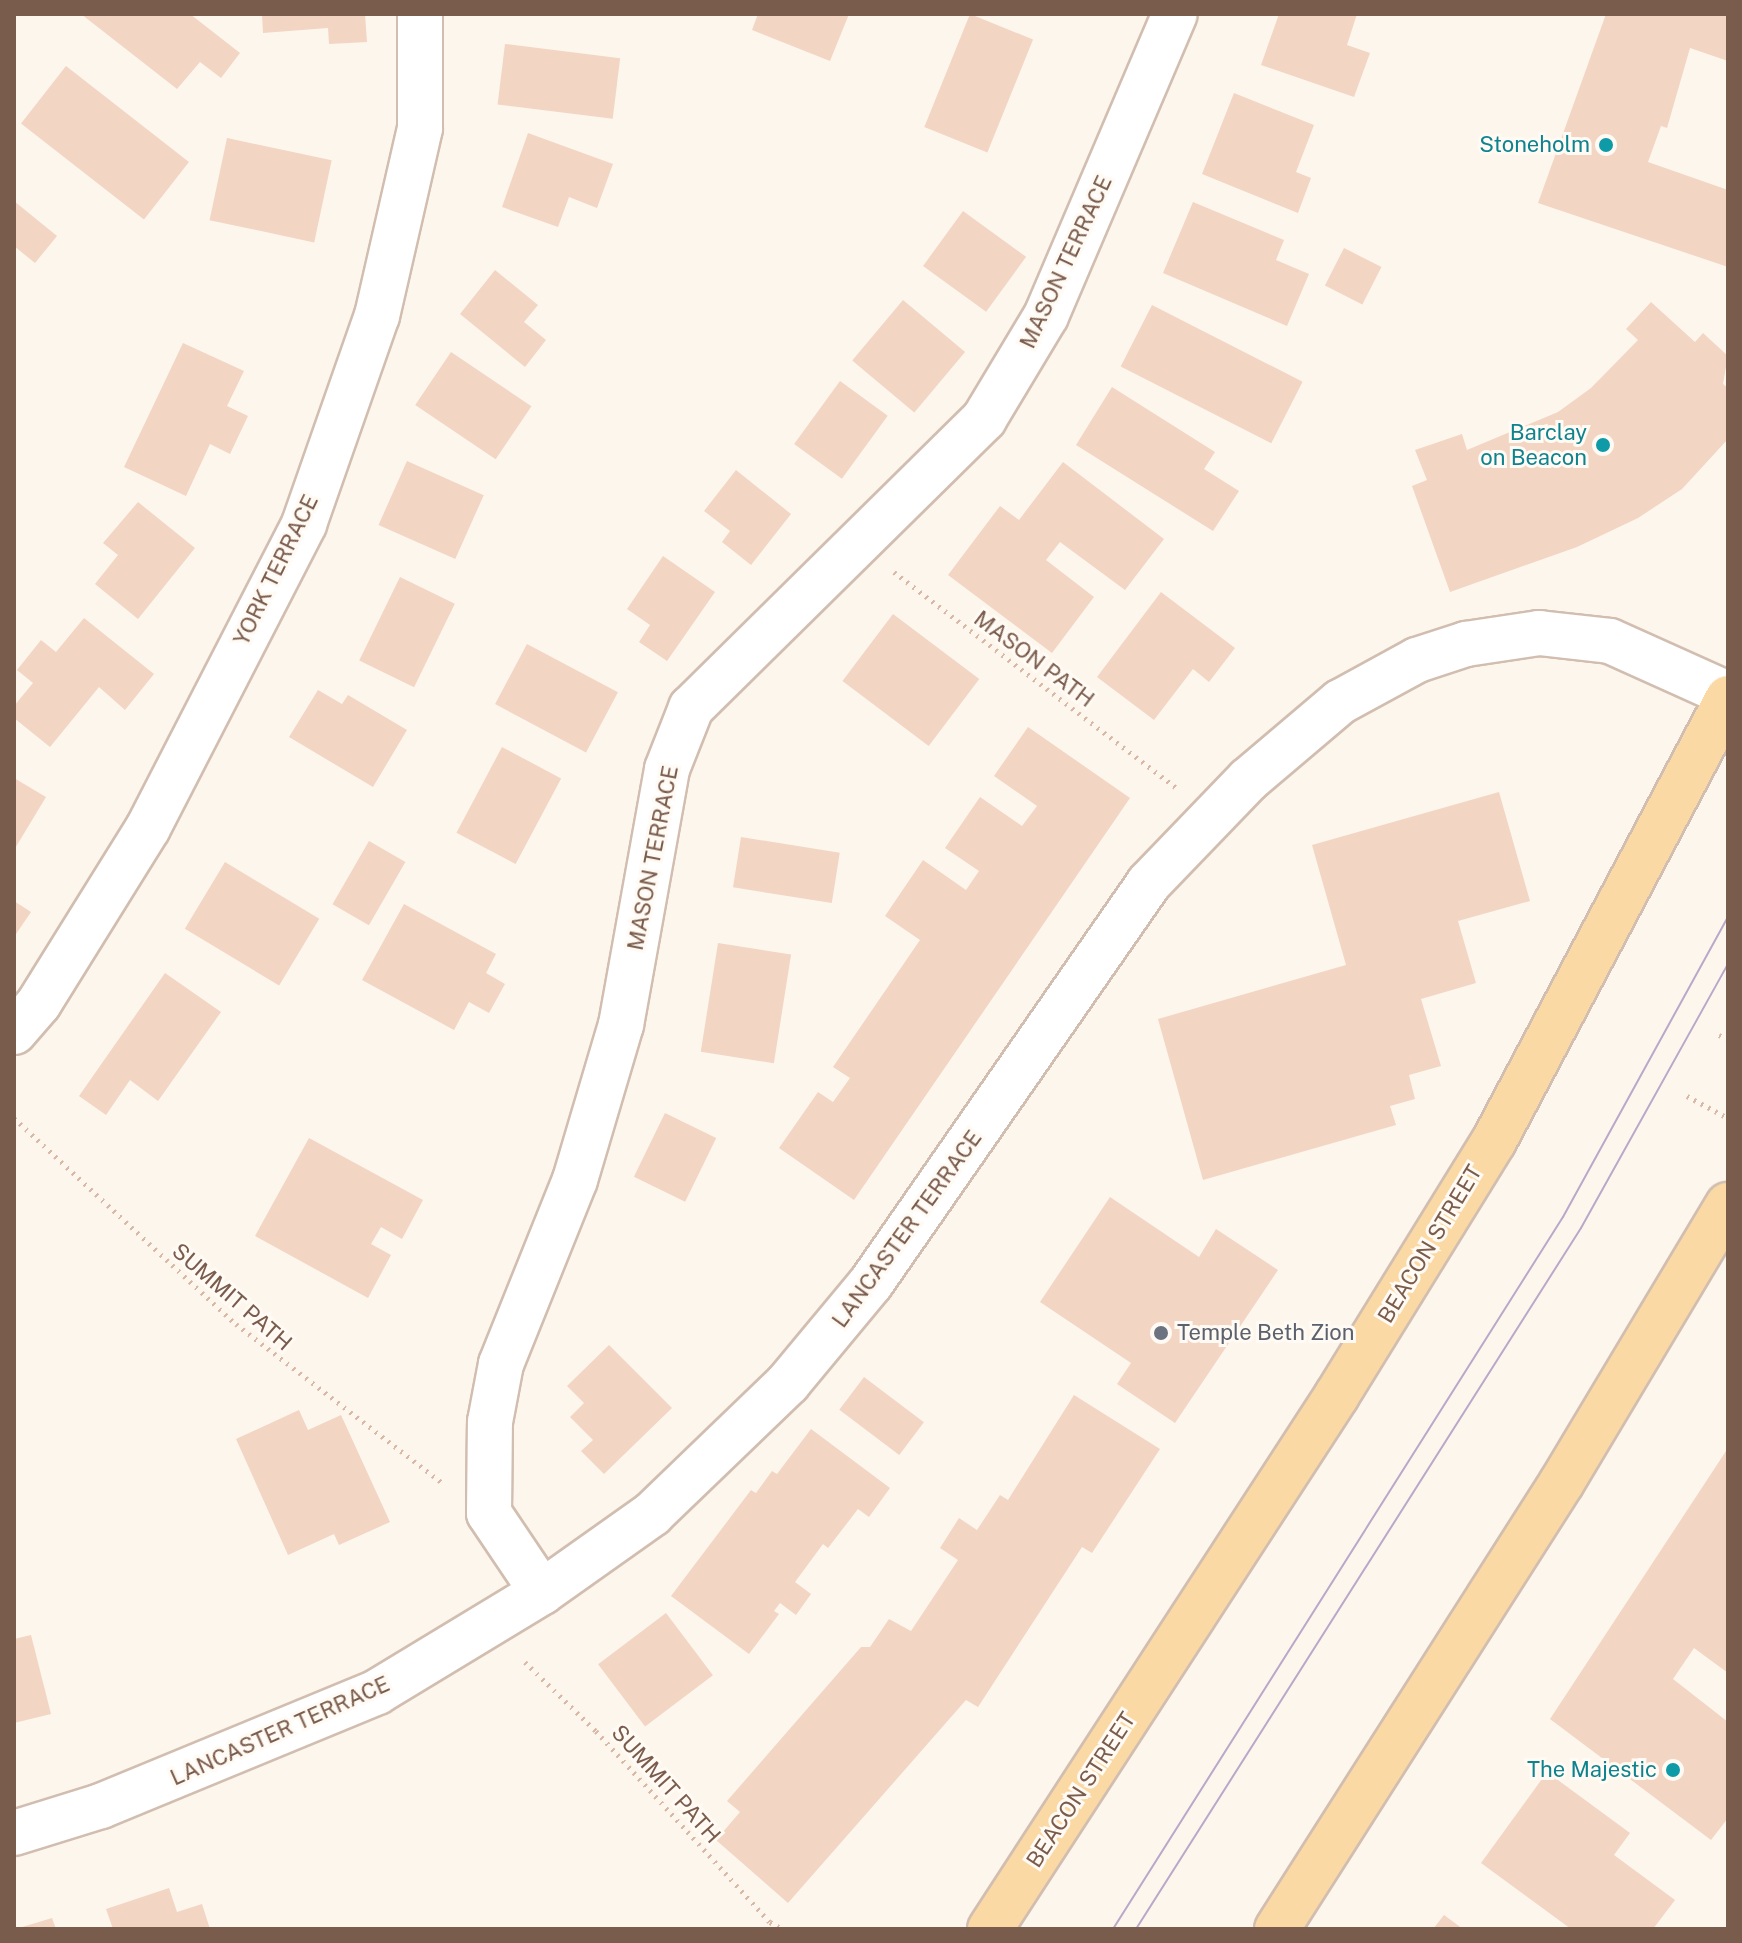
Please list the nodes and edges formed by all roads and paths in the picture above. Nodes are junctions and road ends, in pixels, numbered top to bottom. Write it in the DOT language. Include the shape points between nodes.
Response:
graph roads {
  1 [pos="420,14"];
  2 [pos="1175,14"];
  3 [pos="858,544"];
  4 [pos="1728,696"];
  5 [pos="1190,798"];
  6 [pos="14,1032"];
  7 [pos="1719,1035"];
  8 [pos="1728,1039"];
  9 [pos="1687,1096"];
  10 [pos="14,1118"];
  11 [pos="1728,1118"];
  12 [pos="1728,1205"];
  13 [pos="444,1484"];
  14 [pos="542,1592"];
  15 [pos="525,1662"];
  16 [pos="14,1833"];
  17 [pos="782,1929"];
  18 [pos="990,1929"];
  19 [pos="1277,1929"];
  1 -- 6 [label="street, YORK TERRACE" via="417,143 377,316 304,524 148,828 39,1003"];
  2 -- 3 [label="street, MASON TERRACE" via="1046,316 1023,355 984,419"];
  3 -- 5 [label="path, MASON PATH"];
  3 -- 14 [label="street, MASON TERRACE" via="691,708 667,769 621,1025 575,1180 501,1364 490,1422 489,1513"];
  4 -- 14 [label="street, LANCASTER TERRACE" via="1619,643 1539,633 1466,644 1417,660 1340,702 1248,780 1143,890 871,1283 788,1383 652,1514"];
  4 -- 18 [label="main road, BEACON STREET" via="1494,1141 1337,1395"];
  7 -- 8 [label="path"];
  9 -- 11 [label="path"];
  10 -- 13 [label="path, SUMMIT PATH" via="236,1324"];
  12 -- 19 [label="main road" via="1562,1482"];
  14 -- 16 [label="street, LANCASTER TERRACE" via="377,1692 101,1806"];
  15 -- 17 [label="path, SUMMIT PATH"];
}
